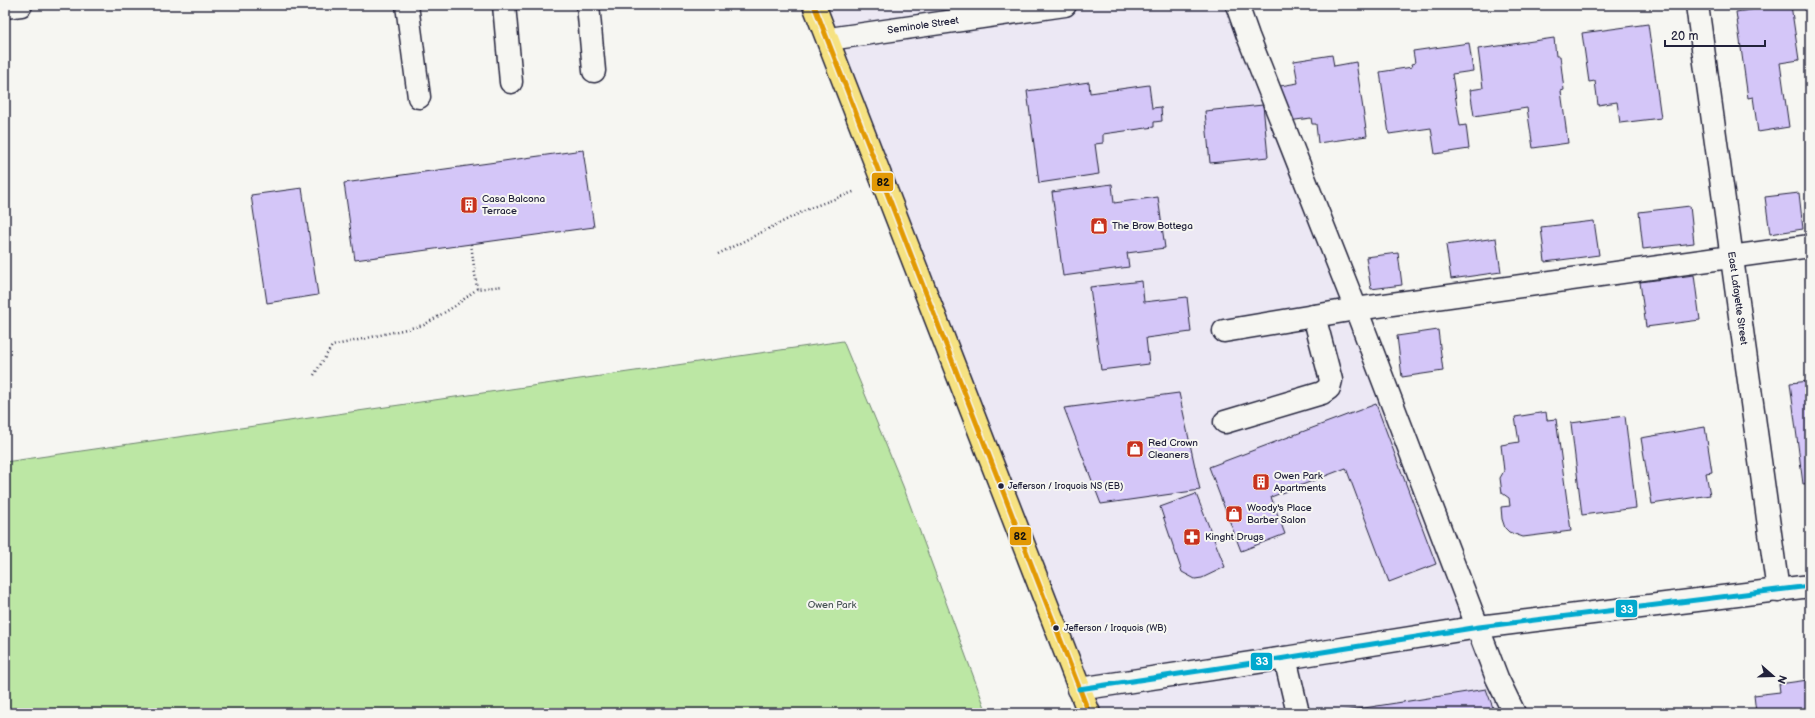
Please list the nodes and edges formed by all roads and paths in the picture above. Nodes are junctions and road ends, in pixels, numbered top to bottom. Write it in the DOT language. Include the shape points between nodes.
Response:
graph roads {
  1 [pos="21,5"];
  2 [pos="407,5"];
  3 [pos="504,5"];
  4 [pos="588,5"];
  5 [pos="814,5"];
  6 [pos="1065,5"];
  7 [pos="1237,5"];
  8 [pos="1697,5"];
  9 [pos="5,7"];
  10 [pos="829,39"];
  11 [pos="594,71"];
  12 [pos="512,82"];
  13 [pos="419,97"];
  14 [pos="883,181"];
  15 [pos="471,244"];
  16 [pos="1810,246"];
  17 [pos="718,254"];
  18 [pos="1732,257"];
  19 [pos="502,286"];
  20 [pos="476,289"];
  21 [pos="1356,309"];
  22 [pos="1314,316"];
  23 [pos="1224,331"];
  24 [pos="314,374"];
  25 [pos="1225,422"];
  26 [pos="1810,586"];
  27 [pos="1778,591"];
  28 [pos="1479,627"];
  29 [pos="1285,658"];
  30 [pos="1079,688"];
  31 [pos="1089,713"];
  32 [pos="1298,713"];
  33 [pos="1514,713"];
  1 -- 9 [label="street"];
  2 -- 13 [label="street"];
  3 -- 12 [label="street"];
  4 -- 11 [label="street"];
  5 -- 10 [label="main road"];
  6 -- 10 [label="street, Seminole Street"];
  7 -- 21 [label="street"];
  8 -- 18 [label="street, East Lafayette Street"];
  10 -- 14 [label="main road"];
  14 -- 17 [label="path" via="810,208"];
  14 -- 30 [label="main road"];
  15 -- 20 [label="path"];
  16 -- 18 [label="street"];
  18 -- 21 [label="street"];
  18 -- 27 [label="street, East Lafayette Street"];
  19 -- 20 [label="path"];
  20 -- 24 [label="path" via="455,306 424,325 332,346"];
  21 -- 22 [label="street"];
  21 -- 28 [label="street"];
  22 -- 23 [label="street"];
  22 -- 25 [label="street" via="1331,380 1329,388 1322,393"];
  26 -- 27 [label="street"];
  27 -- 28 [label="street"];
  28 -- 29 [label="street"];
  28 -- 33 [label="street" via="1497,678"];
  29 -- 30 [label="street"];
  29 -- 32 [label="street"];
  30 -- 31 [label="main road"];
}
